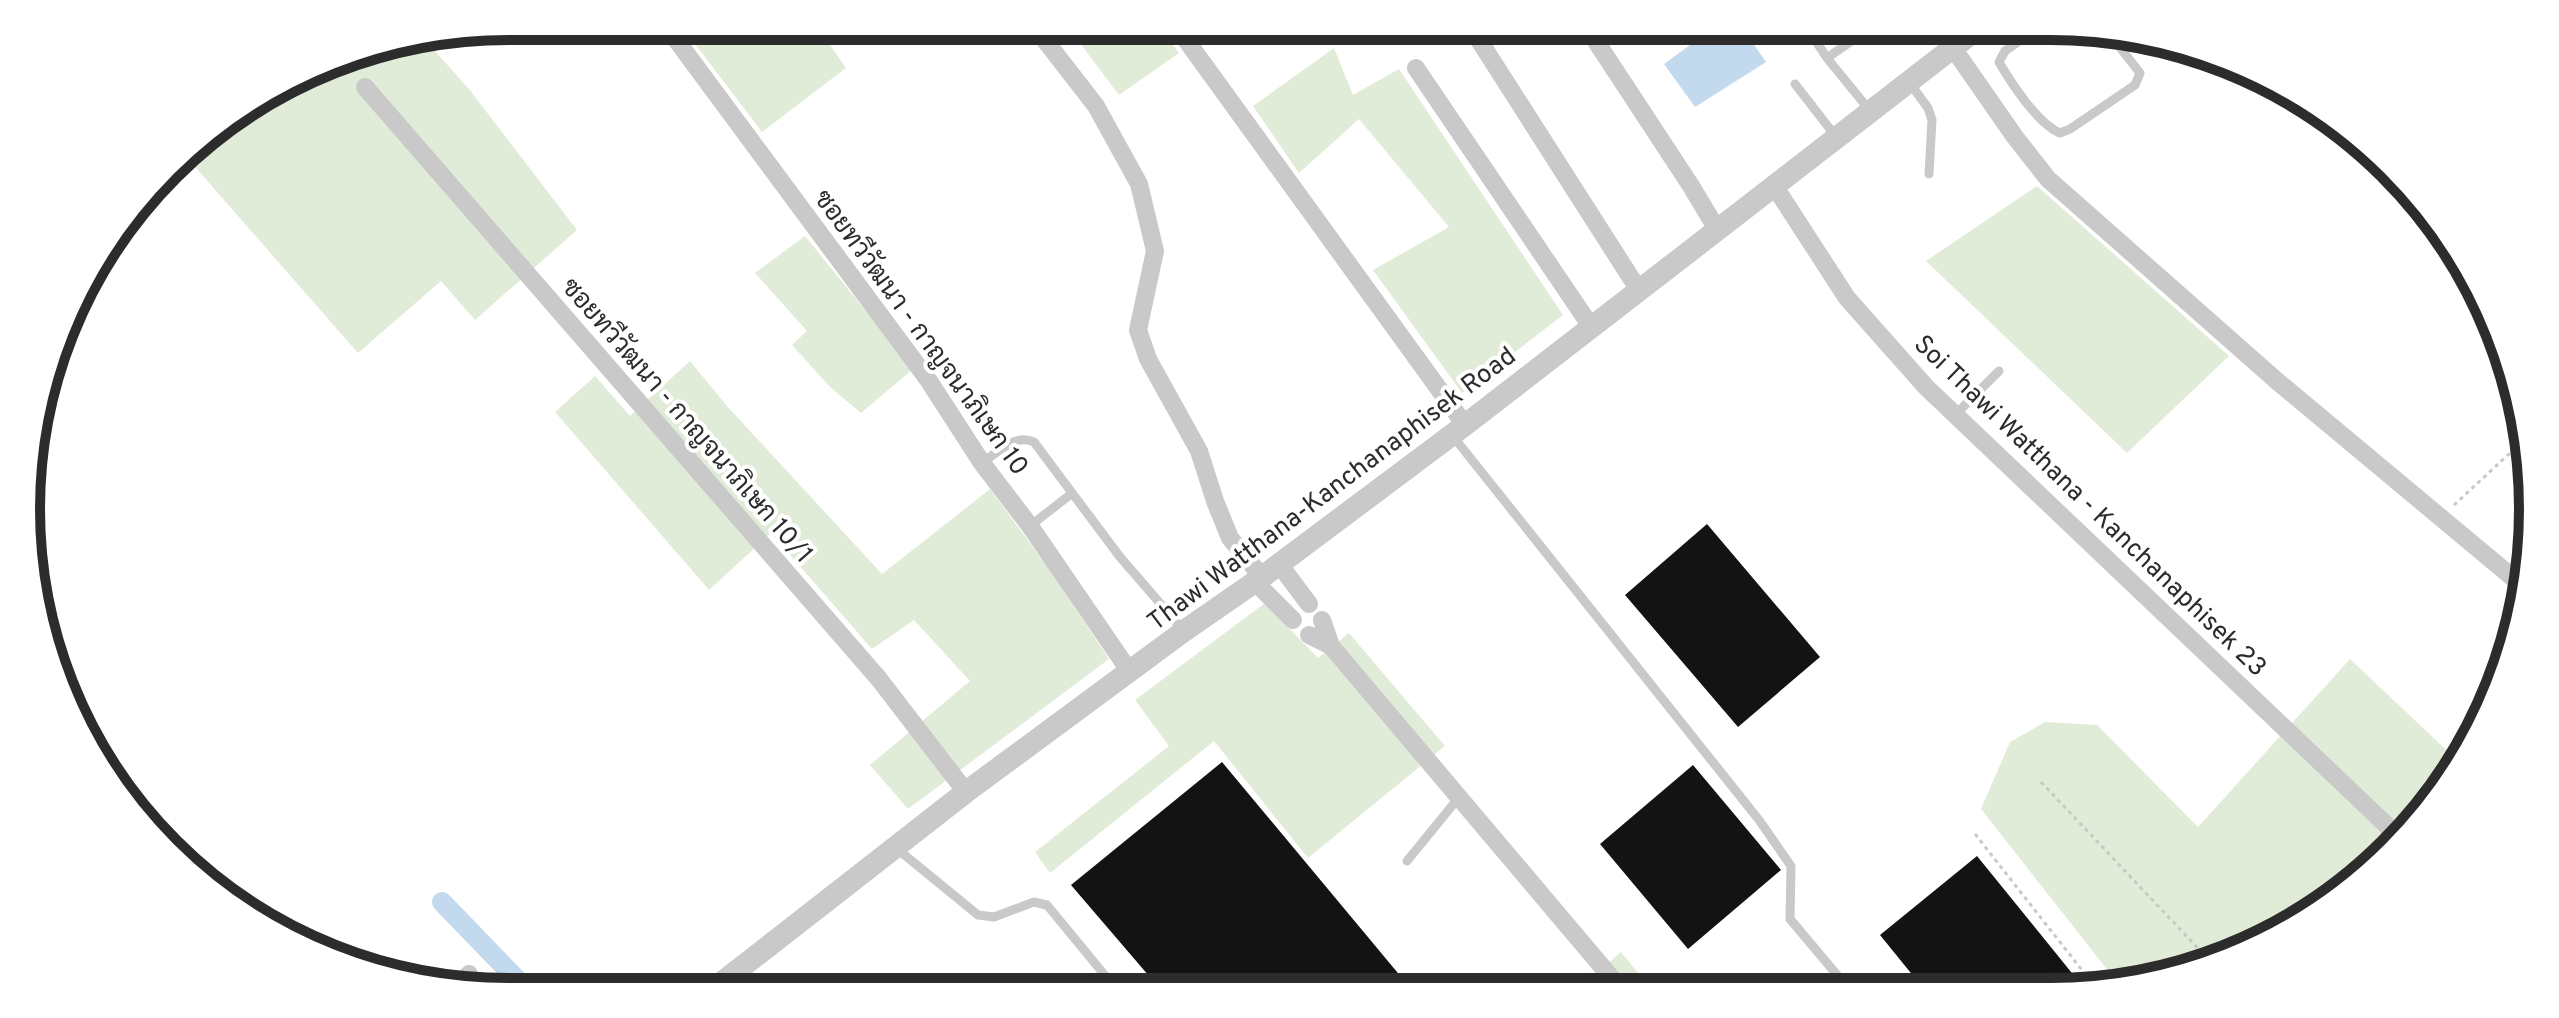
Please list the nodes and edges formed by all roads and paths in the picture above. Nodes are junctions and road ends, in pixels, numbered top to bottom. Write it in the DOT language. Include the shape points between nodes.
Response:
graph roads {
  1 [pos="676,40"];
  2 [pos="1045,40"];
  3 [pos="1186,40"];
  4 [pos="1479,40"];
  5 [pos="1595,40"];
  6 [pos="1815,40"];
  7 [pos="1853,40"];
  8 [pos="1963,40"];
  9 [pos="2020,40"];
  10 [pos="2118,45"];
  11 [pos="1953,48"];
  12 [pos="1827,58"];
  13 [pos="1416,68"];
  14 [pos="1909,82"];
  15 [pos="1795,84"];
  16 [pos="365,87"];
  17 [pos="1871,112"];
  18 [pos="1837,138"];
  19 [pos="1929,174"];
  20 [pos="1775,187"];
  21 [pos="1718,231"];
  22 [pos="1640,292"];
  23 [pos="1592,328"];
  24 [pos="1999,371"];
  25 [pos="1956,414"];
  26 [pos="1459,430"];
  27 [pos="2510,453"];
  28 [pos="982,463"];
  29 [pos="1071,494"];
  30 [pos="2441,517"];
  31 [pos="1030,526"];
  32 [pos="1266,574"];
  33 [pos="2514,578"];
  34 [pos="1309,604"];
  35 [pos="1293,620"];
  36 [pos="1322,620"];
  37 [pos="1184,631"];
  38 [pos="1309,635"];
  39 [pos="1331,646"];
  40 [pos="1130,672"];
  41 [pos="2041,782"];
  42 [pos="966,792"];
  43 [pos="1460,796"];
  44 [pos="2392,830"];
  45 [pos="1975,834"];
  46 [pos="895,848"];
  47 [pos="1407,861"];
  48 [pos="2202,953"];
  49 [pos="2087,976"];
  50 [pos="728,978"];
  51 [pos="1107,978"];
  52 [pos="1612,978"];
  53 [pos="1840,978"];
  1 -- 28 [label="street, ซอยทวีวัฒนา - กาญจนาภิเษก 10" via="929,381"];
  2 -- 32 [label="street" via="1096,106 1139,184 1155,251 1138,330 1148,359 1199,451 1230,538"];
  3 -- 26 [label="street"];
  4 -- 22 [label="street"];
  5 -- 21 [label="street"];
  6 -- 12 [label="lane"];
  7 -- 12 [label="lane"];
  8 -- 11 [label="street, Thawi Watthana-Kanchanaphisek Road"];
  9 -- 10 [label="lane" via="1999,62 2049,128 2060,133 2135,85 2140,73"];
  11 -- 14 [label="street, Thawi Watthana-Kanchanaphisek Road"];
  11 -- 30 [label="street" via="2048,179"];
  12 -- 17 [label="lane"];
  13 -- 23 [label="street"];
  14 -- 17 [label="street, Thawi Watthana-Kanchanaphisek Road"];
  14 -- 19 [label="lane" via="1932,120"];
  15 -- 18 [label="lane"];
  16 -- 42 [label="street, ซอยทวีวัฒนา - กาญจนาภิเษก 10/1" via="879,679"];
  17 -- 18 [label="street, Thawi Watthana-Kanchanaphisek Road"];
  18 -- 20 [label="street, Thawi Watthana-Kanchanaphisek Road"];
  20 -- 21 [label="street, Thawi Watthana-Kanchanaphisek Road"];
  20 -- 25 [label="street, Soi Thawi Watthana - Kanchanaphisek 23" via="1856,310"];
  21 -- 22 [label="street, Thawi Watthana-Kanchanaphisek Road"];
  22 -- 23 [label="street, Thawi Watthana-Kanchanaphisek Road"];
  23 -- 26 [label="street, Thawi Watthana-Kanchanaphisek Road"];
  24 -- 25 [label="lane"];
  25 -- 44 [label="street, Soi Thawi Watthana - Kanchanaphisek 23"];
  26 -- 32 [label="street, Thawi Watthana-Kanchanaphisek Road"];
  26 -- 53 [label="lane" via="1791,866 1790,919"];
  27 -- 30 [label="path"];
  28 -- 29 [label="lane" via="1013,442 1028,439"];
  28 -- 31 [label="street, ซอยทวีวัฒนา - กาญจนาภิเษก 10"];
  29 -- 31 [label="lane"];
  29 -- 37 [label="lane"];
  30 -- 33 [label="street"];
  31 -- 40 [label="street, ซอยทวีวัฒนา - กาญจนาภิเษก 10"];
  32 -- 34 [label="street"];
  32 -- 35 [label="street"];
  32 -- 37 [label="street, Thawi Watthana-Kanchanaphisek Road"];
  36 -- 39 [label="street"];
  37 -- 40 [label="street, Thawi Watthana-Kanchanaphisek Road"];
  38 -- 39 [label="street"];
  39 -- 43 [label="street"];
  40 -- 42 [label="street, Thawi Watthana-Kanchanaphisek Road"];
  41 -- 48 [label="path"];
  42 -- 46 [label="street, Thawi Watthana-Kanchanaphisek Road"];
  43 -- 47 [label="lane"];
  43 -- 52 [label="street"];
  45 -- 49 [label="path"];
  46 -- 50 [label="street, Thawi Watthana-Kanchanaphisek Road"];
  46 -- 51 [label="lane" via="978,915 994,917 1034,902 1047,905"];
}
